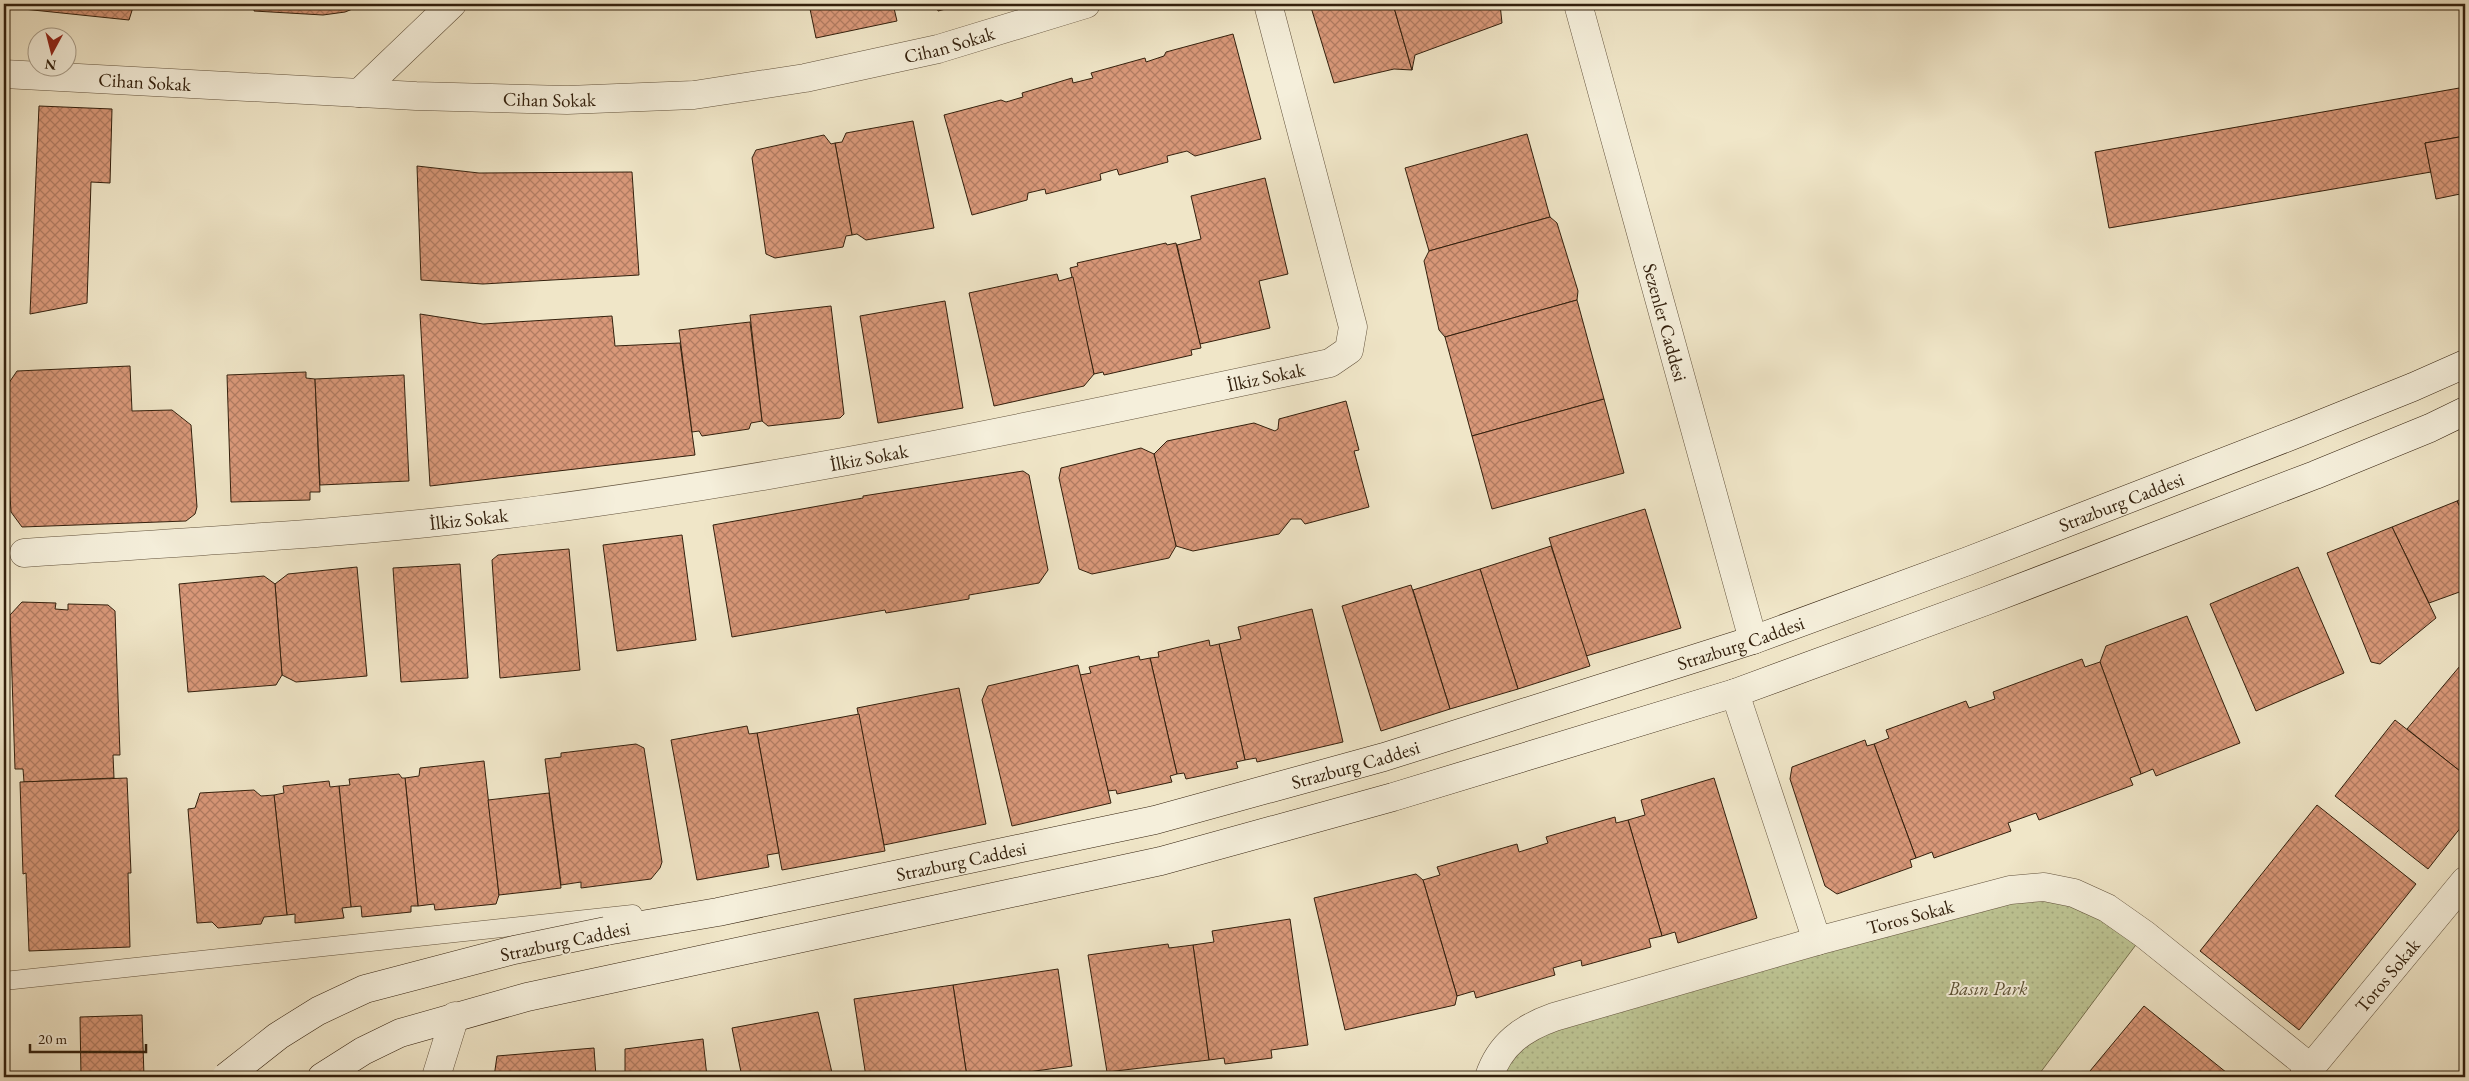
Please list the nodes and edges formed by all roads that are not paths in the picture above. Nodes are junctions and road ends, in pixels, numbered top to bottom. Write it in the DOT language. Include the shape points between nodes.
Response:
graph roads {
  1 [pos="452,4"];
  2 [pos="1086,4"];
  3 [pos="1268,4"];
  4 [pos="1578,4"];
  5 [pos="4,74"];
  6 [pos="359,93"];
  7 [pos="2465,364"];
  8 [pos="2465,411"];
  9 [pos="24,554"];
  10 [pos="1753,640"];
  11 [pos="1735,694"];
  12 [pos="2465,881"];
  13 [pos="718,912"];
  14 [pos="1817,941"];
  15 [pos="4,982"];
  16 [pos="455,1016"];
  17 [pos="2307,1073"];
  18 [pos="226,1077"];
  19 [pos="322,1077"];
  20 [pos="436,1077"];
  21 [pos="1489,1077"];
  1 -- 6 [label="street"];
  2 -- 6 [label="street, Cihan Sokak" via="938,49 804,78 694,95 567,100"];
  3 -- 9 [label="street, İlkiz Sokak" via="1353,327 1349,350 1330,363 1034,427 705,486 538,511 362,529"];
  4 -- 10 [label="street, Sezenler Caddesi"];
  5 -- 6 [label="street, Cihan Sokak"];
  7 -- 10 [label="street, Strazburg Caddesi" via="2413,388 1968,561"];
  8 -- 11 [label="street" via="2315,475 1986,602"];
  10 -- 13 [label="street, Strazburg Caddesi" via="1384,757 1155,820"];
  11 -- 14 [label="street"];
  11 -- 16 [label="street" via="1402,794 1161,861 527,997"];
  12 -- 17 [label="street, Toros Sokak"];
  13 -- 15 [label="lane" via="609,916"];
  13 -- 18 [label="street, Strazburg Caddesi, bridge" via="514,950 365,989 318,1011 278,1036"];
  14 -- 17 [label="street, Toros Sokak" via="2010,890 2044,887 2074,893 2107,908 2144,934"];
  14 -- 21 [label="street, Toros Sokak" via="1532,1025 1514,1037 1502,1051"];
  16 -- 19 [label="street" via="400,1033 363,1051"];
  16 -- 20 [label="street"];
}
